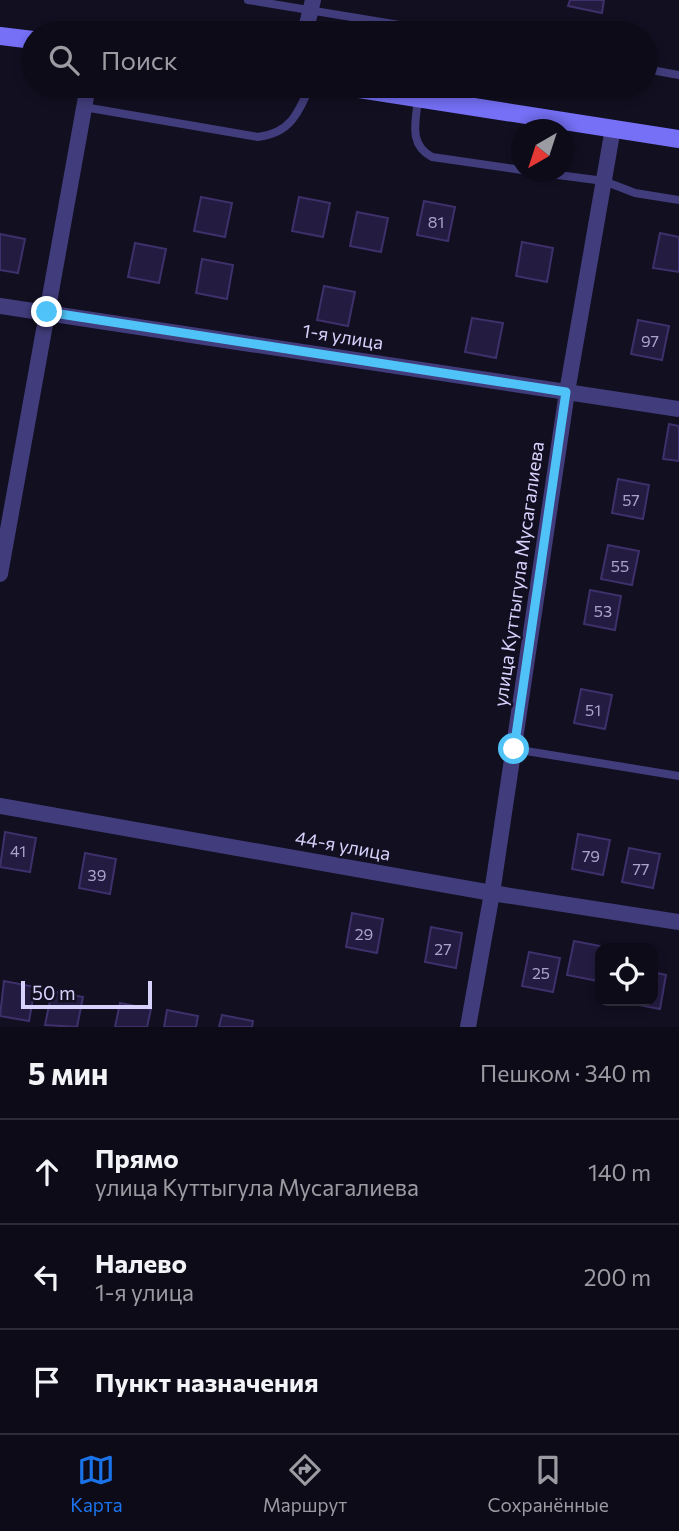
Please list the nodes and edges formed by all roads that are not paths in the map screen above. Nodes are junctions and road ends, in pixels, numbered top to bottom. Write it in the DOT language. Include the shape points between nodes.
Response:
graph roads {
  1 [pos="248,0"];
  2 [pos="312,4"];
  3 [pos="392,21"];
  4 [pos="0,36"];
  5 [pos="21,39"];
  6 [pos="658,71"];
  7 [pos="679,75"];
  8 [pos="86,98"];
  9 [pos="305,98"];
  10 [pos="418,98"];
  11 [pos="84,107"];
  12 [pos="613,128"];
  13 [pos="679,139"];
  14 [pos="511,168"];
  15 [pos="574,177"];
  16 [pos="604,181"];
  17 [pos="679,200"];
  18 [pos="0,306"];
  19 [pos="47,312"];
  20 [pos="566,392"];
  21 [pos="679,409"];
  22 [pos="0,574"];
  23 [pos="514,749"];
  24 [pos="679,776"];
  25 [pos="0,806"];
  26 [pos="492,893"];
  27 [pos="679,922"];
  28 [pos="468,1027"];
  1 -- 2 [label="lane"];
  2 -- 3 [label="lane"];
  4 -- 5 [label="street"];
  6 -- 7 [label="lane"];
  8 -- 11 [label="street"];
  9 -- 11 [label="lane" via="288,128 258,137"];
  10 -- 12 [label="street"];
  10 -- 14 [label="lane" via="415,140 419,150 432,157"];
  11 -- 19 [label="street"];
  12 -- 13 [label="street"];
  12 -- 16 [label="street, улица Куттыгула Мусагалиева"];
  15 -- 16 [label="lane"];
  16 -- 17 [label="lane" via="635,193"];
  16 -- 20 [label="street, улица Куттыгула Мусагалиева"];
  18 -- 19 [label="street, 1-я улица"];
  19 -- 20 [label="street, 1-я улица"];
  19 -- 22 [label="street"];
  20 -- 21 [label="street, 1-я улица"];
  20 -- 23 [label="street, улица Куттыгула Мусагалиева"];
  23 -- 24 [label="lane"];
  23 -- 26 [label="street, улица Куттыгула Мусагалиева"];
  25 -- 26 [label="street, 44-я улица"];
  26 -- 27 [label="street, 44-я улица"];
  26 -- 28 [label="street, улица Куттыгула Мусагалиева"];
}
